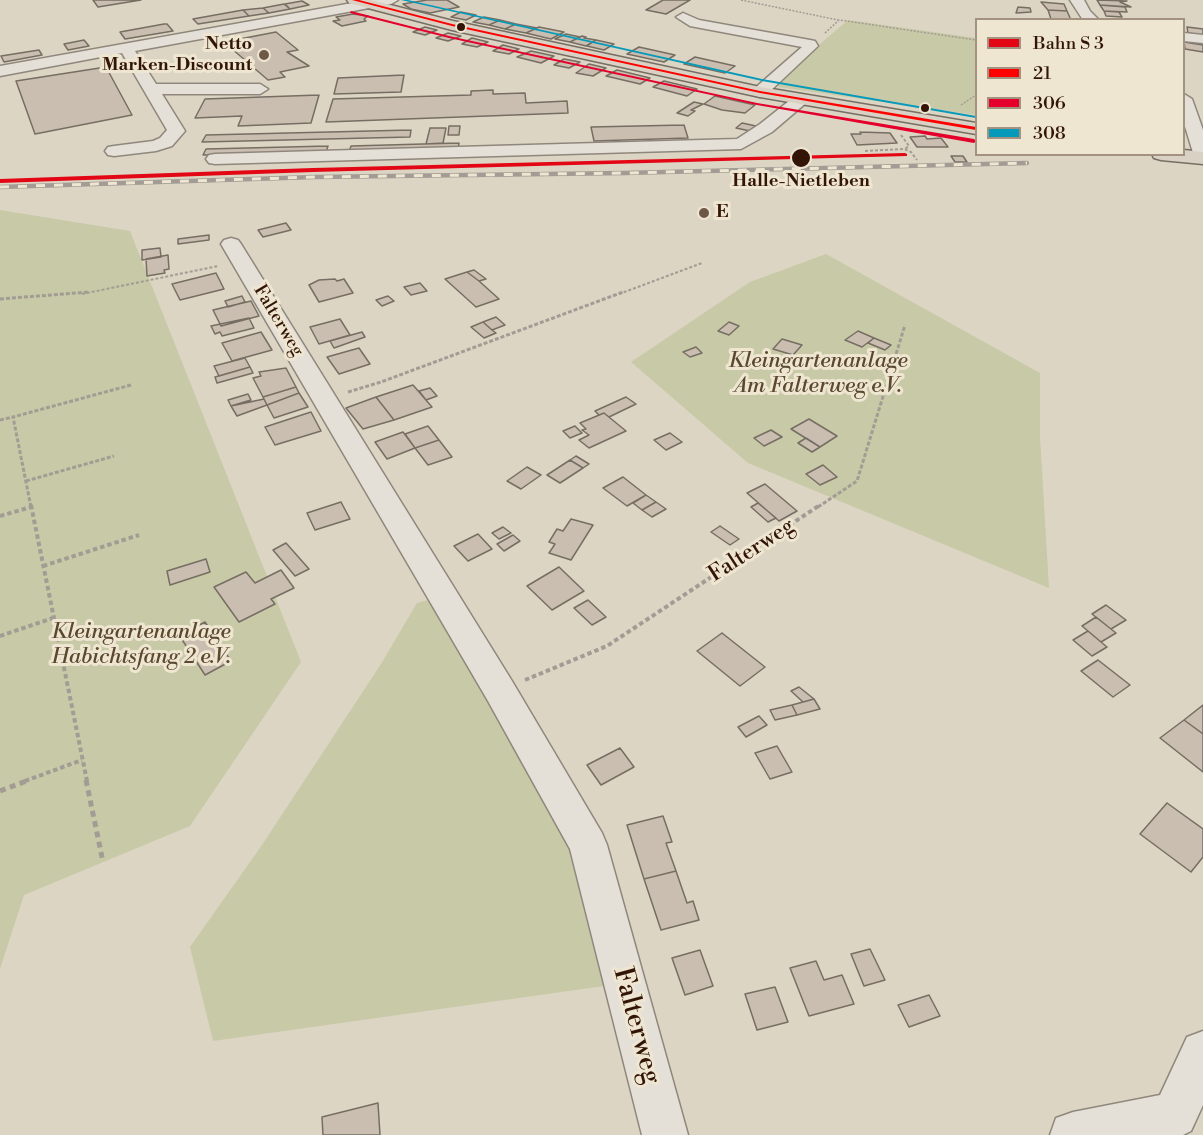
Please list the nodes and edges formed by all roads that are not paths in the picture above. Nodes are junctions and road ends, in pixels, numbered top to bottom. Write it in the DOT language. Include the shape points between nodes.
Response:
graph roads {
  1 [pos="391,0"];
  2 [pos="1077,0"];
  3 [pos="361,2"];
  4 [pos="683,17"];
  5 [pos="1088,18"];
  6 [pos="1185,37"];
  7 [pos="1203,39"];
  8 [pos="126,48"];
  9 [pos="0,71"];
  10 [pos="260,89"];
  11 [pos="151,90"];
  12 [pos="760,92"];
  13 [pos="800,100"];
  14 [pos="1185,102"];
  15 [pos="975,129"];
  16 [pos="412,139"];
  17 [pos="341,149"];
  18 [pos="114,151"];
  19 [pos="218,151"];
  20 [pos="1185,156"];
  21 [pos="1203,157"];
  22 [pos="237,253"];
  23 [pos="1203,1053"];
  24 [pos="1182,1125"];
  25 [pos="665,1135"];
  26 [pos="1073,1135"];
  1 -- 3 [label="street"];
  2 -- 5 [label="street"];
  3 -- 8 [label="street"];
  3 -- 12 [label="main road"];
  4 -- 12 [label="street" via="695,23 811,46"];
  6 -- 7 [label="street"];
  8 -- 9 [label="street"];
  8 -- 11 [label="street"];
  10 -- 11 [label="street"];
  11 -- 18 [label="street" via="176,131 174,136 156,146"];
  12 -- 13 [label="main road"];
  13 -- 15 [label="main road"];
  13 -- 17 [label="street" via="741,144"];
  14 -- 21 [label="street"];
  16 -- 17 [label="street"];
  17 -- 19 [label="street"];
  20 -- 21 [label="main road"];
  22 -- 25 [label="street, Falterweg" via="588,845"];
  23 -- 24 [label="street"];
  24 -- 26 [label="street"];
}
